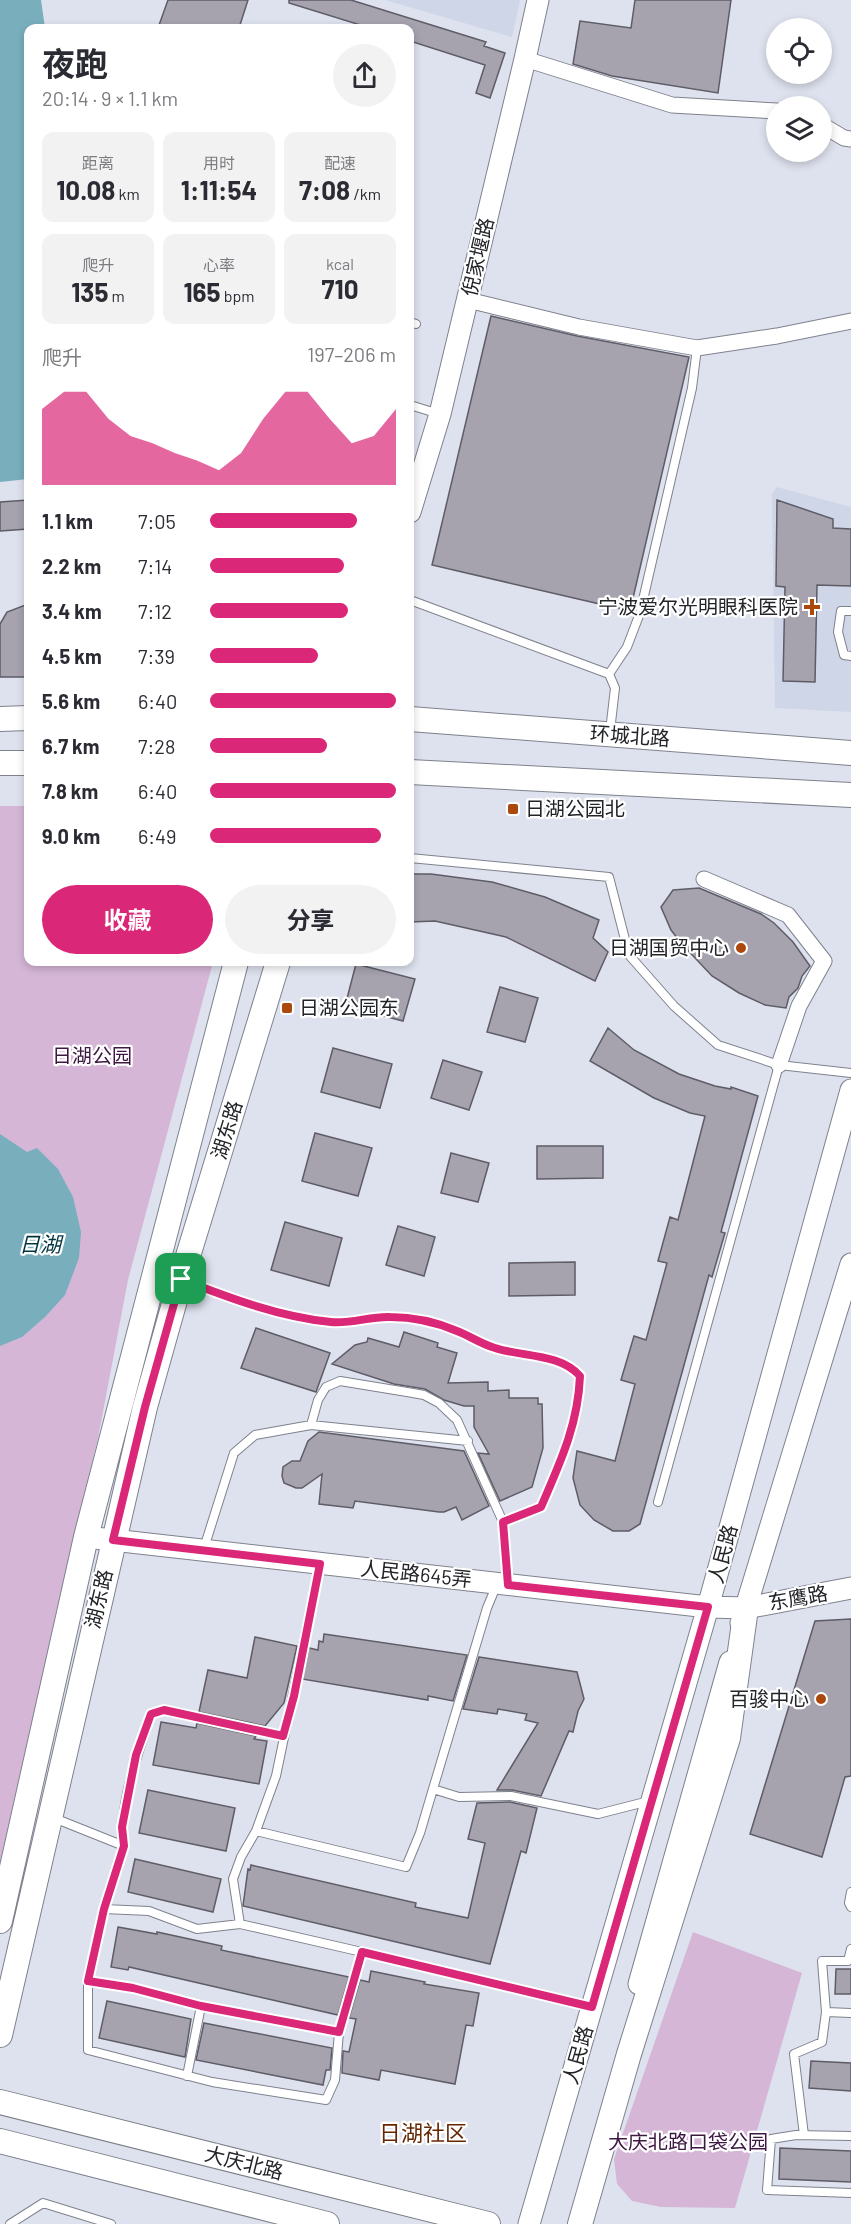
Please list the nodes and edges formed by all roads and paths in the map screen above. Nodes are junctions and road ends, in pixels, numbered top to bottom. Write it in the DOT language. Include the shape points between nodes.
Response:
graph roads {
  1 [pos="537,0"];
  2 [pos="525,59"];
  3 [pos="766,110"];
  4 [pos="832,131"];
  5 [pos="851,138"];
  6 [pos="468,300"];
  7 [pos="851,321"];
  8 [pos="697,348"];
  9 [pos="414,406"];
  10 [pos="440,414"];
  11 [pos="414,499"];
  12 [pos="414,601"];
  13 [pos="851,611"];
  14 [pos="851,656"];
  15 [pos="609,674"];
  16 [pos="24,718"];
  17 [pos="0,719"];
  18 [pos="414,719"];
  19 [pos="610,734"];
  20 [pos="851,753"];
  21 [pos="24,763"];
  22 [pos="0,764"];
  23 [pos="414,772"];
  24 [pos="851,795"];
  25 [pos="414,858"];
  26 [pos="704,879"];
  27 [pos="235,966"];
  28 [pos="277,966"];
  29 [pos="778,1065"];
  30 [pos="851,1073"];
  31 [pos="851,1090"];
  32 [pos="851,1264"];
  33 [pos="181,1279"];
  34 [pos="311,1425"];
  35 [pos="468,1441"];
  36 [pos="658,1502"];
  37 [pos="503,1522"];
  38 [pos="86,1537"];
  39 [pos="113,1540"];
  40 [pos="203,1550"];
  41 [pos="320,1564"];
  42 [pos="503,1584"];
  43 [pos="851,1588"];
  44 [pos="708,1607"];
  45 [pos="746,1608"];
  46 [pos="283,1736"];
  47 [pos="433,1788"];
  48 [pos="652,1801"];
  49 [pos="50,1817"];
  50 [pos="256,1831"];
  51 [pos="124,1846"];
  52 [pos="851,1892"];
  53 [pos="851,1907"];
  54 [pos="104,1909"];
  55 [pos="0,1921"];
  56 [pos="240,1924"];
  57 [pos="851,1949"];
  58 [pos="362,1952"];
  59 [pos="88,1981"];
  60 [pos="201,2006"];
  61 [pos="592,2007"];
  62 [pos="826,2012"];
  63 [pos="851,2013"];
  64 [pos="339,2032"];
  65 [pos="0,2035"];
  66 [pos="187,2076"];
  67 [pos="0,2102"];
  68 [pos="804,2135"];
  69 [pos="851,2136"];
  70 [pos="0,2141"];
  71 [pos="851,2193"];
  72 [pos="10,2224"];
  73 [pos="111,2224"];
  74 [pos="327,2224"];
  75 [pos="488,2224"];
  76 [pos="529,2224"];
  77 [pos="571,2224"];
  78 [pos="580,2224"];
  1 -- 2 [label="main road, 倪家堰路"];
  2 -- 3 [label="street" via="672,105"];
  2 -- 6 [label="main road, 倪家堰路"];
  4 -- 5 [label="street"];
  6 -- 8 [label="street" via="579,327"];
  6 -- 10 [label="main road, 倪家堰路"];
  7 -- 8 [label="street"];
  8 -- 15 [label="lane" via="692,388 640,613 627,647"];
  9 -- 10 [label="lane"];
  10 -- 11 [label="main road, 倪家堰路"];
  12 -- 15 [label="lane"];
  13 -- 14 [label="lane" via="841,610 838,632 844,656"];
  15 -- 19 [label="lane" via="615,688"];
  16 -- 17 [label="main road"];
  18 -- 19 [label="main road, 环城北路"];
  19 -- 20 [label="main road, 环城北路"];
  21 -- 22 [label="main road"];
  23 -- 24 [label="main road"];
  25 -- 29 [label="lane" via="609,877 629,955 674,1006 718,1045"];
  26 -- 29 [label="street" via="788,915 824,961 799,1006"];
  27 -- 38 [label="main road, 湖东路"];
  28 -- 33 [label="main road, 湖东路"];
  29 -- 30 [label="lane"];
  29 -- 36 [label="lane"];
  31 -- 44 [label="main road, 人民路"];
  32 -- 45 [label="main road, 人民路"];
  33 -- 37 [label="lane" via="224,1296 333,1322 388,1316 423,1320 485,1345 556,1360 574,1369 580,1376 579,1403 569,1440 541,1507"];
  33 -- 39 [label="main road, 湖东路"];
  34 -- 35 [label="lane"];
  34 -- 35 [label="lane" via="326,1387 340,1381 352,1382 424,1395 457,1420"];
  34 -- 40 [label="lane" via="255,1435 234,1453"];
  35 -- 37 [label="lane"];
  37 -- 42 [label="lane"];
  38 -- 39 [label="main road, 人民路645弄"];
  38 -- 55 [label="main road, 湖东路"];
  39 -- 40 [label="main road, 人民路645弄"];
  39 -- 49 [label="main road, 湖东路"];
  40 -- 41 [label="main road, 人民路645弄"];
  41 -- 42 [label="main road, 人民路645弄"];
  41 -- 46 [label="lane"];
  42 -- 44 [label="main road, 人民路645弄"];
  42 -- 47 [label="lane" via="487,1608"];
  43 -- 45 [label="main road, 东鹰路"];
  44 -- 45 [label="main road, 人民路645弄"];
  44 -- 48 [label="main road, 人民路"];
  45 -- 77 [label="main road, 人民路"];
  45 -- 78 [label="main road" via="728,1738 628,2054"];
  46 -- 50 [label="lane" via="276,1776"];
  46 -- 51 [label="lane" via="164,1710 151,1714 136,1755 122,1827"];
  47 -- 48 [label="lane" via="459,1797 511,1796 598,1814"];
  47 -- 50 [label="lane" via="406,1867"];
  48 -- 61 [label="main road, 人民路"];
  49 -- 51 [label="lane"];
  49 -- 65 [label="main road, 湖东路"];
  50 -- 56 [label="lane" via="233,1879"];
  51 -- 54 [label="lane"];
  52 -- 53 [label="lane"];
  54 -- 56 [label="lane" via="149,1911 196,1929"];
  54 -- 59 [label="lane"];
  56 -- 58 [label="lane"];
  57 -- 62 [label="lane" via="848,1961 822,1961"];
  58 -- 61 [label="lane"];
  58 -- 64 [label="lane"];
  59 -- 60 [label="lane"];
  59 -- 66 [label="lane" via="88,2050"];
  60 -- 64 [label="lane"];
  60 -- 66 [label="lane"];
  61 -- 76 [label="main road, 人民路"];
  62 -- 63 [label="lane"];
  62 -- 68 [label="lane" via="822,2042 794,2054"];
  64 -- 66 [label="lane" via="335,2080 326,2100"];
  67 -- 75 [label="main road, 大庆北路"];
  68 -- 69 [label="lane"];
  68 -- 71 [label="lane" via="771,2139 767,2190"];
  70 -- 74 [label="main road, 大庆北路"];
  72 -- 73 [label="lane" via="43,2203"];
}
